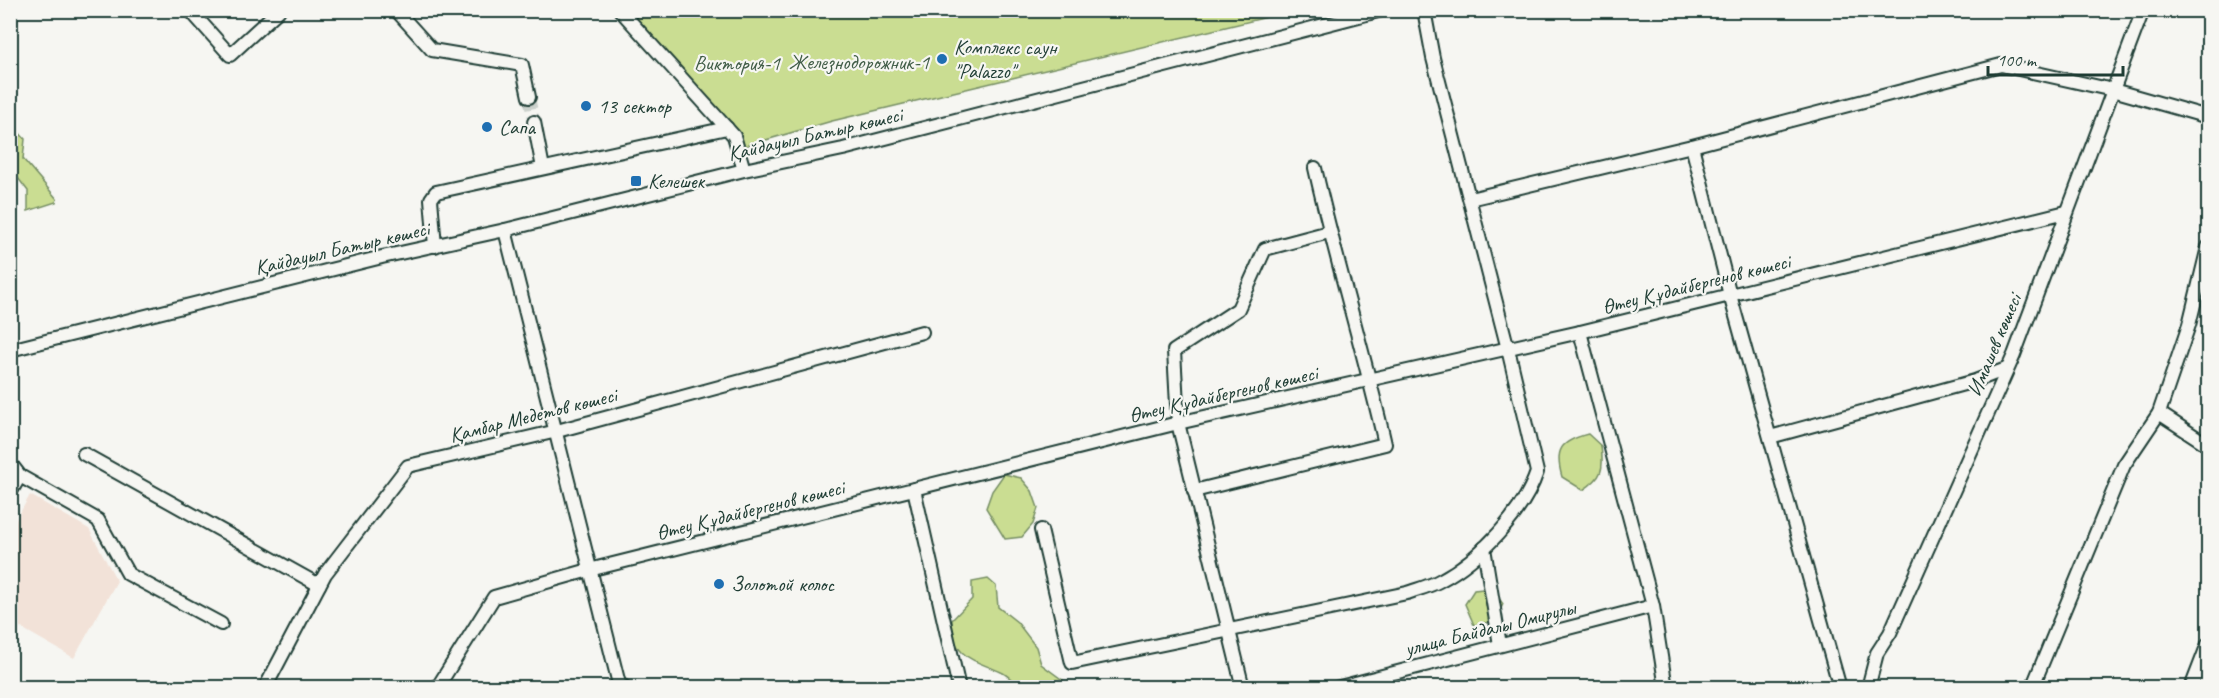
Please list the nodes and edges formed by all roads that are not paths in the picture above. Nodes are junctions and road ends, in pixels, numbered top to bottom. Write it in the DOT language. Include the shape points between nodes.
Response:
graph roads {
  1 [pos="189,10"];
  2 [pos="279,10"];
  3 [pos="396,10"];
  4 [pos="620,10"];
  5 [pos="1382,10"];
  6 [pos="1424,10"];
  7 [pos="2143,10"];
  8 [pos="2113,90"];
  9 [pos="529,97"];
  10 [pos="2208,117"];
  11 [pos="534,122"];
  12 [pos="727,128"];
  13 [pos="1692,146"];
  14 [pos="543,168"];
  15 [pos="1315,168"];
  16 [pos="744,170"];
  17 [pos="1470,199"];
  18 [pos="2066,212"];
  19 [pos="505,230"];
  20 [pos="1329,232"];
  21 [pos="435,246"];
  22 [pos="2208,247"];
  23 [pos="1730,295"];
  24 [pos="922,332"];
  25 [pos="1580,332"];
  26 [pos="1508,349"];
  27 [pos="10,350"];
  28 [pos="2006,369"];
  29 [pos="1370,380"];
  30 [pos="2159,413"];
  31 [pos="1178,423"];
  32 [pos="557,431"];
  33 [pos="1770,437"];
  34 [pos="2208,445"];
  35 [pos="84,454"];
  36 [pos="10,462"];
  37 [pos="20,476"];
  38 [pos="914,489"];
  39 [pos="1194,491"];
  40 [pos="10,493"];
  41 [pos="1041,530"];
  42 [pos="1484,548"];
  43 [pos="590,570"];
  44 [pos="319,585"];
  45 [pos="1653,606"];
  46 [pos="221,624"];
  47 [pos="1228,630"];
  48 [pos="2208,644"];
  49 [pos="1500,645"];
  50 [pos="265,687"];
  51 [pos="437,687"];
  52 [pos="626,687"];
  53 [pos="959,687"];
  54 [pos="1243,687"];
  55 [pos="1336,687"];
  56 [pos="1666,687"];
  57 [pos="1840,687"];
  58 [pos="1868,687"];
  59 [pos="2032,687"];
  60 [pos="2191,687"];
  1 -- 2 [label="street" via="230,55"];
  3 -- 9 [label="street" via="432,50 522,65"];
  4 -- 12 [label="street"];
  5 -- 16 [label="street, Қайдауыл Батыр көшесі" via="864,144"];
  6 -- 17 [label="street"];
  7 -- 8 [label="street, Имашев көшесі"];
  8 -- 10 [label="street"];
  8 -- 13 [label="street" via="2001,65"];
  8 -- 18 [label="street, Имашев көшесі"];
  11 -- 14 [label="street"];
  12 -- 14 [label="street"];
  12 -- 16 [label="street" via="734,136"];
  13 -- 17 [label="street"];
  13 -- 23 [label="street"];
  14 -- 21 [label="street" via="434,194 431,199"];
  15 -- 20 [label="street"];
  16 -- 19 [label="street, Қайдауыл Батыр көшесі"];
  17 -- 26 [label="street"];
  18 -- 23 [label="street, Өтеу Құдайбергенов көшесі"];
  18 -- 28 [label="street, Имашев көшесі"];
  19 -- 21 [label="street, Қайдауыл Батыр көшесі"];
  19 -- 32 [label="street"];
  20 -- 29 [label="street"];
  20 -- 31 [label="street" via="1265,249 1238,309 1174,351"];
  21 -- 27 [label="street, Қайдауыл Батыр көшесі"];
  22 -- 30 [label="street" via="2189,325"];
  23 -- 25 [label="street, Өтеу Құдайбергенов көшесі"];
  23 -- 33 [label="street"];
  24 -- 32 [label="street, Қамбар Медетов көшесі"];
  25 -- 26 [label="street, Өтеу Құдайбергенов көшесі"];
  25 -- 45 [label="street"];
  26 -- 29 [label="street, Өтеу Құдайбергенов көшесі"];
  26 -- 42 [label="street" via="1537,472 1514,514"];
  28 -- 33 [label="street" via="1976,381"];
  28 -- 58 [label="street, Имашев көшесі" via="1890,633 1877,653"];
  29 -- 31 [label="street, Өтеу Құдайбергенов көшесі"];
  29 -- 39 [label="street" via="1385,444"];
  30 -- 34 [label="street"];
  30 -- 59 [label="street" via="2124,465"];
  31 -- 38 [label="street, Өтеу Құдайбергенов көшесі"];
  31 -- 39 [label="street"];
  32 -- 43 [label="street"];
  32 -- 44 [label="street, Қамбар Медетов көшесі" via="408,466"];
  33 -- 57 [label="street"];
  35 -- 44 [label="street"];
  36 -- 37 [label="street"];
  37 -- 40 [label="street"];
  37 -- 46 [label="street" via="98,520 128,574"];
  38 -- 43 [label="street, Өтеу Құдайбергенов көшесі"];
  38 -- 53 [label="street"];
  39 -- 47 [label="street"];
  41 -- 47 [label="street" via="1072,663"];
  42 -- 47 [label="street" via="1440,581 1407,593"];
  42 -- 49 [label="street"];
  43 -- 51 [label="street, Өтеу Құдайбергенов көшесі" via="494,597"];
  43 -- 52 [label="street" via="619,684"];
  44 -- 50 [label="street, Қамбар Медетов көшесі"];
  45 -- 49 [label="street, улица Байдалы Омирулы"];
  45 -- 56 [label="street"];
  47 -- 54 [label="street"];
  48 -- 60 [label="street"];
  49 -- 55 [label="street, улица Байдалы Омирулы"];
}
